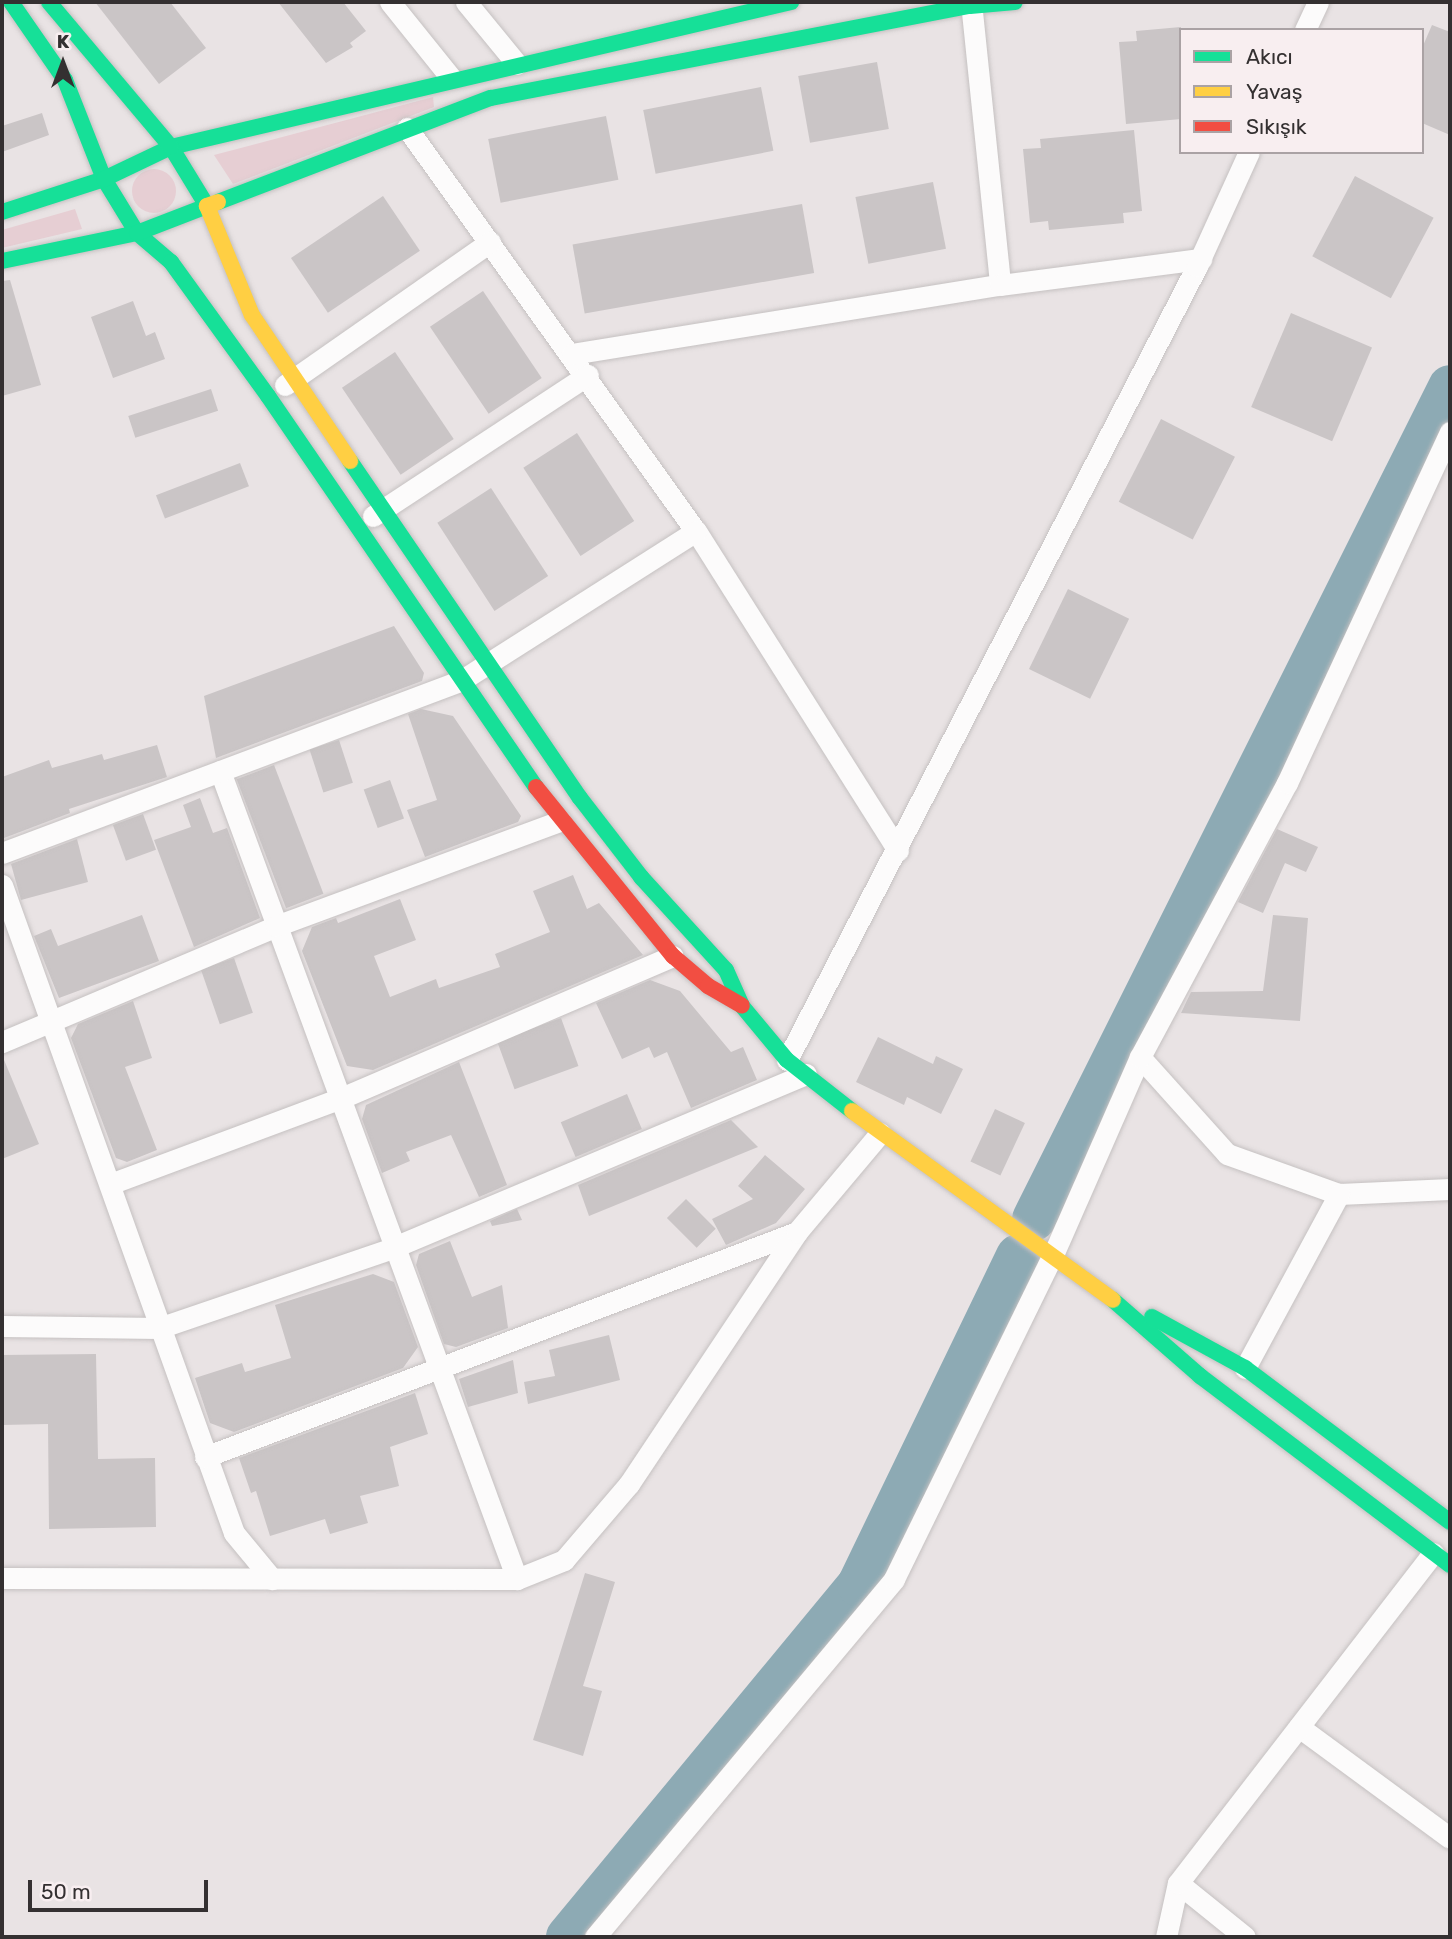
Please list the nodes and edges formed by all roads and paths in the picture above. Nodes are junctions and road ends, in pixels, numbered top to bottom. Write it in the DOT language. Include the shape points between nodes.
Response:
graph roads {
  1 [pos="49,2"];
  2 [pos="390,2"];
  3 [pos="466,2"];
  4 [pos="791,2"];
  5 [pos="1014,2"];
  6 [pos="1318,2"];
  7 [pos="970,4"];
  8 [pos="9,7"];
  9 [pos="1306,28"];
  10 [pos="517,64"];
  11 [pos="451,78"];
  12 [pos="407,128"];
  13 [pos="170,146"];
  14 [pos="1248,154"];
  15 [pos="104,179"];
  16 [pos="208,205"];
  17 [pos="2,212"];
  18 [pos="137,233"];
  19 [pos="490,242"];
  20 [pos="1200,259"];
  21 [pos="2,261"];
  22 [pos="1000,285"];
  23 [pos="572,354"];
  24 [pos="588,375"];
  25 [pos="295,378"];
  26 [pos="268,396"];
  27 [pos="1450,432"];
  28 [pos="383,510"];
  29 [pos="357,527"];
  30 [pos="696,531"];
  31 [pos="488,663"];
  32 [pos="462,680"];
  33 [pos="220,771"];
  34 [pos="560,821"];
  35 [pos="898,851"];
  36 [pos="2,853"];
  37 [pos="2,885"];
  38 [pos="276,926"];
  39 [pos="673,956"];
  40 [pos="742,1006"];
  41 [pos="51,1021"];
  42 [pos="2,1042"];
  43 [pos="1140,1057"];
  44 [pos="787,1060"];
  45 [pos="806,1074"];
  46 [pos="339,1100"];
  47 [pos="880,1133"];
  48 [pos="110,1184"];
  49 [pos="1450,1189"];
  50 [pos="1339,1194"];
  51 [pos="797,1232"];
  52 [pos="392,1248"];
  53 [pos="1053,1255"];
  54 [pos="1099,1288"];
  55 [pos="2,1326"];
  56 [pos="159,1328"];
  57 [pos="1245,1368"];
  58 [pos="439,1370"];
  59 [pos="205,1457"];
  60 [pos="1450,1522"];
  61 [pos="1442,1559"];
  62 [pos="2,1578"];
  63 [pos="272,1579"];
  64 [pos="517,1579"];
  65 [pos="1299,1727"];
  66 [pos="1450,1838"];
  67 [pos="1178,1883"];
  68 [pos="595,1937"];
  69 [pos="1166,1937"];
  70 [pos="1245,1937"];
  1 -- 13 [label="main road"];
  2 -- 11 [label="street"];
  3 -- 10 [label="street"];
  4 -- 10 [label="main road"];
  5 -- 7 [label="main road"];
  6 -- 9 [label="street"];
  7 -- 12 [label="main road" via="491,98"];
  7 -- 22 [label="street"];
  8 -- 15 [label="main road" via="65,80"];
  10 -- 11 [label="main road"];
  11 -- 13 [label="main road"];
  12 -- 16 [label="main road"];
  12 -- 19 [label="street"];
  13 -- 15 [label="main road"];
  13 -- 16 [label="main road"];
  14 -- 20 [label="street"];
  15 -- 17 [label="main road"];
  15 -- 18 [label="main road"];
  16 -- 18 [label="main road" via="172,223"];
  16 -- 25 [label="main road" via="252,315"];
  18 -- 21 [label="main road"];
  18 -- 26 [label="main road" via="170,262"];
  19 -- 23 [label="street"];
  19 -- 25 [label="street"];
  20 -- 22 [label="street"];
  20 -- 35 [label="street"];
  22 -- 23 [label="street"];
  23 -- 24 [label="street"];
  24 -- 28 [label="street"];
  24 -- 30 [label="street"];
  25 -- 26 [label="street"];
  25 -- 28 [label="main road"];
  26 -- 29 [label="main road"];
  27 -- 43 [label="street" via="1287,783"];
  28 -- 29 [label="street"];
  28 -- 31 [label="main road"];
  29 -- 32 [label="main road"];
  30 -- 31 [label="street"];
  30 -- 35 [label="street"];
  31 -- 32 [label="street"];
  31 -- 40 [label="main road" via="641,877 726,970"];
  32 -- 33 [label="street"];
  32 -- 34 [label="main road"];
  33 -- 36 [label="street"];
  33 -- 38 [label="street"];
  34 -- 38 [label="street"];
  34 -- 39 [label="main road"];
  35 -- 44 [label="street"];
  37 -- 41 [label="street"];
  38 -- 41 [label="street"];
  38 -- 46 [label="street"];
  39 -- 40 [label="main road" via="708,986"];
  39 -- 46 [label="street"];
  40 -- 44 [label="main road"];
  41 -- 42 [label="street"];
  41 -- 48 [label="street"];
  43 -- 50 [label="street" via="1227,1154"];
  43 -- 53 [label="street"];
  44 -- 45 [label="main road"];
  45 -- 47 [label="main road"];
  45 -- 52 [label="street"];
  46 -- 48 [label="street"];
  46 -- 52 [label="street"];
  47 -- 51 [label="street"];
  47 -- 53 [label="main road"];
  48 -- 56 [label="street"];
  49 -- 50 [label="street"];
  50 -- 57 [label="street"];
  51 -- 58 [label="street"];
  51 -- 64 [label="street" via="629,1483 564,1560"];
  52 -- 56 [label="street"];
  52 -- 58 [label="street"];
  53 -- 54 [label="main road"];
  53 -- 68 [label="street" via="894,1579"];
  54 -- 57 [label="main road"];
  54 -- 61 [label="main road" via="1200,1376"];
  55 -- 56 [label="street"];
  56 -- 59 [label="street"];
  57 -- 60 [label="main road"];
  58 -- 59 [label="street"];
  58 -- 64 [label="street"];
  59 -- 63 [label="street" via="234,1533"];
  61 -- 65 [label="street"];
  62 -- 63 [label="street"];
  63 -- 64 [label="street"];
  65 -- 66 [label="street"];
  65 -- 67 [label="street"];
  67 -- 69 [label="street"];
  67 -- 70 [label="street"];
}
